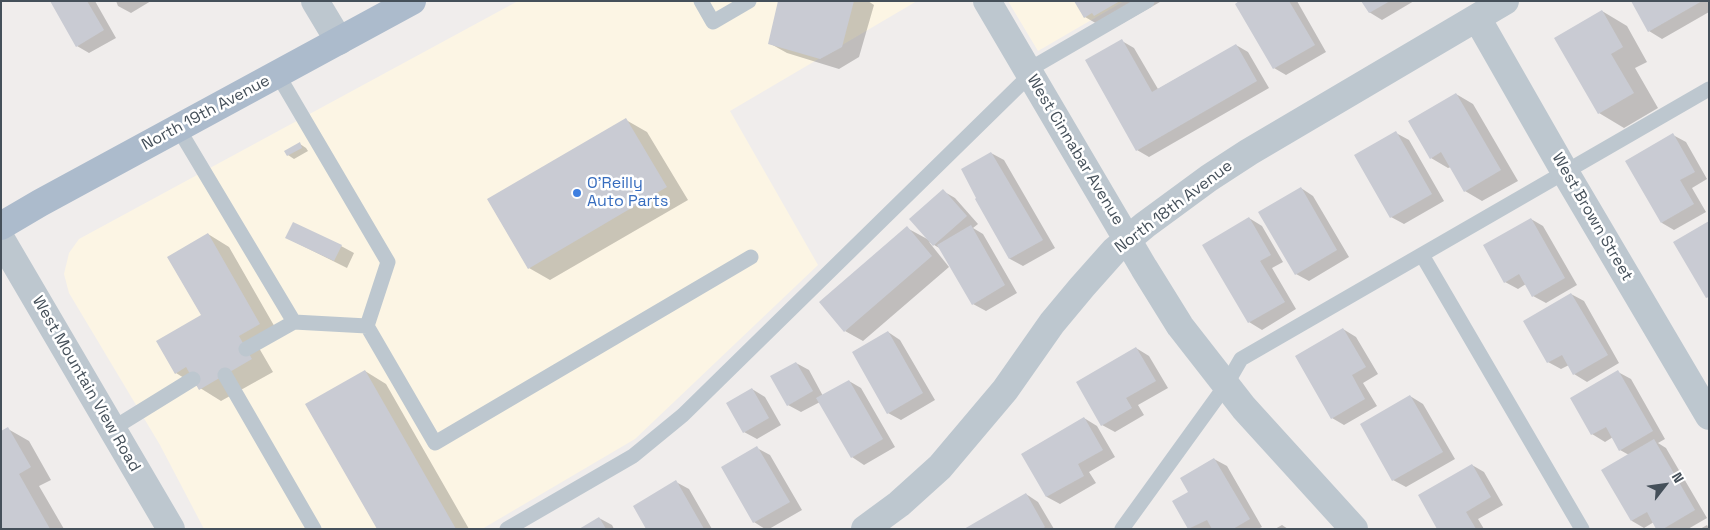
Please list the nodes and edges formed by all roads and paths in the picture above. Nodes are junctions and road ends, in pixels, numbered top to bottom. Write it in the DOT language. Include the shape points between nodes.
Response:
graph roads {
  1 [pos="315,1"];
  2 [pos="412,1"];
  3 [pos="701,1"];
  4 [pos="749,1"];
  5 [pos="987,1"];
  6 [pos="1147,1"];
  7 [pos="1505,1"];
  8 [pos="1477,18"];
  9 [pos="339,42"];
  10 [pos="1029,73"];
  11 [pos="278,75"];
  12 [pos="1709,89"];
  13 [pos="178,128"];
  14 [pos="1565,172"];
  15 [pos="1,226"];
  16 [pos="1,239"];
  17 [pos="1128,239"];
  18 [pos="1422,255"];
  19 [pos="751,257"];
  20 [pos="294,322"];
  21 [pos="367,326"];
  22 [pos="246,349"];
  23 [pos="225,375"];
  24 [pos="193,379"];
  25 [pos="1226,385"];
  26 [pos="1709,416"];
  27 [pos="112,429"];
  28 [pos="1126,527"];
  29 [pos="171,529"];
  30 [pos="314,529"];
  31 [pos="507,529"];
  32 [pos="865,529"];
  33 [pos="1354,529"];
  34 [pos="1582,529"];
  1 -- 9 [label="street"];
  2 -- 9 [label="main road, North 19th Avenue"];
  3 -- 4 [label="lane" via="713,22"];
  5 -- 10 [label="street, West Cinnabar Avenue"];
  6 -- 10 [label="lane"];
  7 -- 8 [label="street, North 18th Avenue"];
  8 -- 14 [label="street, West Brown Street"];
  8 -- 17 [label="street, North 18th Avenue" via="1249,152"];
  9 -- 11 [label="main road, North 19th Avenue"];
  10 -- 17 [label="street, West Cinnabar Avenue"];
  10 -- 31 [label="lane" via="683,415 633,456"];
  11 -- 13 [label="main road, North 19th Avenue"];
  11 -- 21 [label="lane" via="388,262"];
  12 -- 14 [label="lane"];
  13 -- 15 [label="main road, North 19th Avenue"];
  13 -- 20 [label="lane"];
  14 -- 18 [label="lane"];
  14 -- 26 [label="street, West Brown Street"];
  16 -- 27 [label="street, West Mountain View Road"];
  17 -- 25 [label="street, West Cinnabar Avenue" via="1180,326"];
  17 -- 32 [label="street, North 18th Avenue" via="1052,323 1005,390 940,467"];
  18 -- 25 [label="lane" via="1241,359"];
  18 -- 34 [label="lane"];
  19 -- 21 [label="lane" via="435,444"];
  20 -- 21 [label="lane"];
  20 -- 22 [label="lane"];
  23 -- 30 [label="lane"];
  24 -- 27 [label="lane"];
  25 -- 28 [label="lane"];
  25 -- 33 [label="street, West Cinnabar Avenue"];
  27 -- 29 [label="street, West Mountain View Road"];
}
